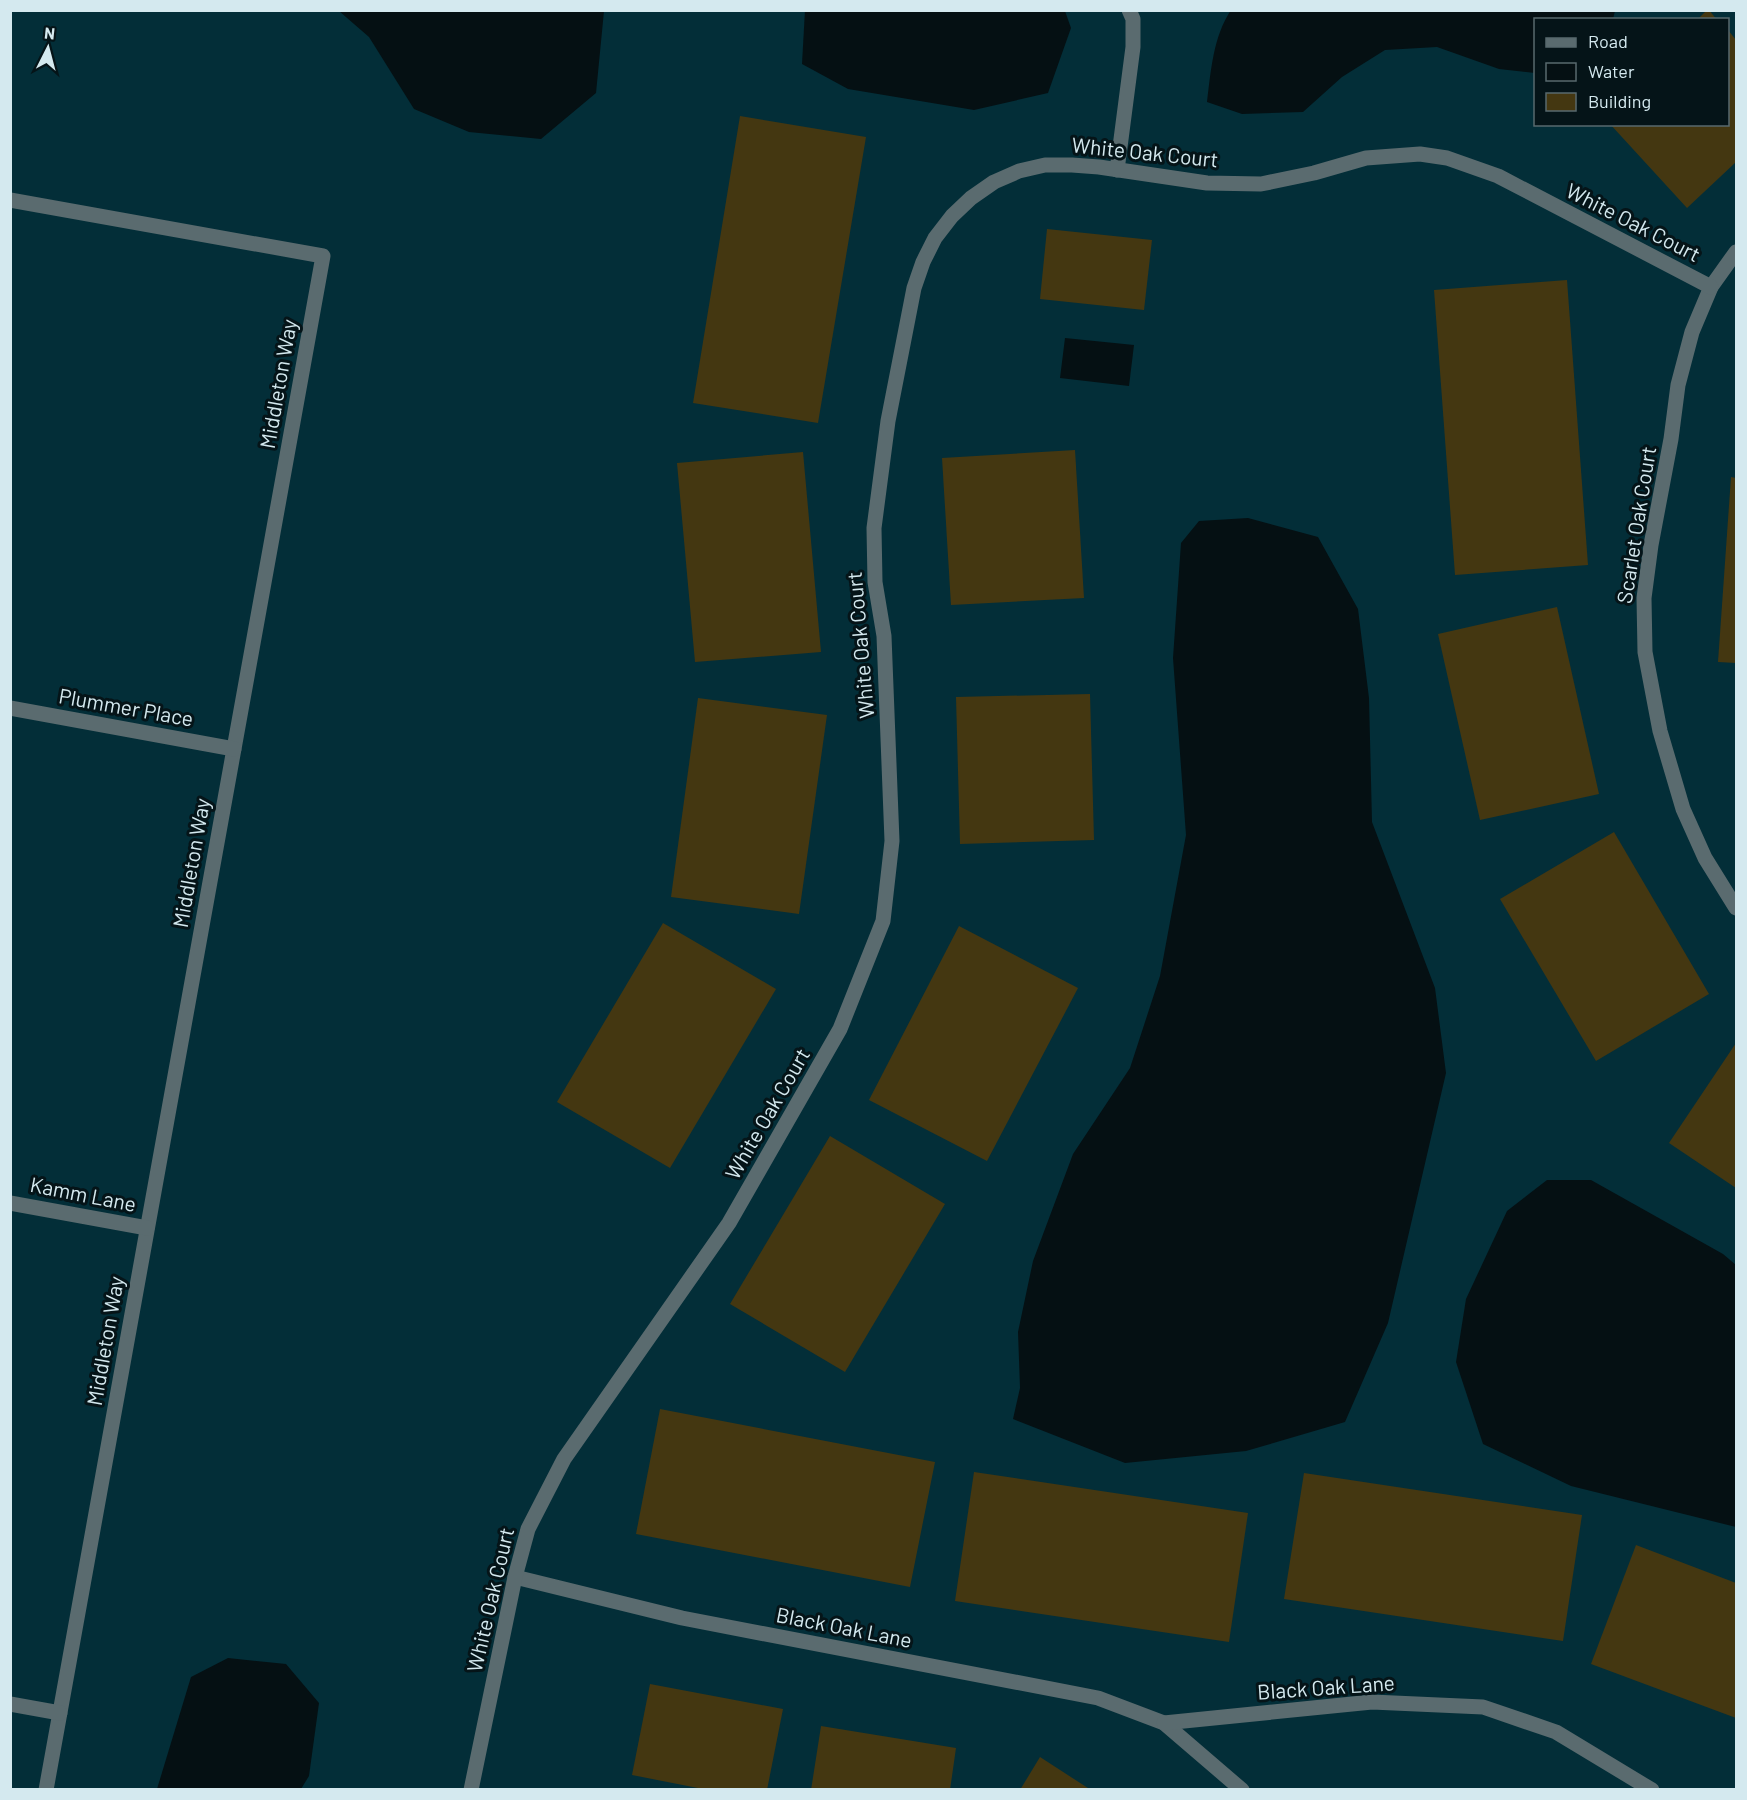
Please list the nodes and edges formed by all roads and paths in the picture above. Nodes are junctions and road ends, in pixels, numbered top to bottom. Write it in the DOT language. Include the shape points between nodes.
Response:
graph roads {
  1 [pos="1134,14"];
  2 [pos="1117,170"];
  3 [pos="10,200"];
  4 [pos="1737,252"];
  5 [pos="1711,287"];
  6 [pos="10,708"];
  7 [pos="234,749"];
  8 [pos="1737,909"];
  9 [pos="10,1203"];
  10 [pos="147,1228"];
  11 [pos="515,1577"];
  12 [pos="10,1704"];
  13 [pos="60,1713"];
  14 [pos="1164,1723"];
  15 [pos="46,1790"];
  16 [pos="471,1790"];
  17 [pos="1242,1790"];
  18 [pos="1652,1790"];
  1 -- 2 [label="street"];
  2 -- 5 [label="street, White Oak Court" via="1207,183 1261,184 1366,158 1420,154 1447,158 1498,176"];
  2 -- 11 [label="street, White Oak Court" via="1045,165 994,182 952,216 923,262 914,288 888,421 874,528 875,582 884,636 892,841 883,921 840,1029 729,1223 564,1458 528,1529"];
  3 -- 7 [label="street, Middleton Way" via="323,256"];
  4 -- 5 [label="street, Scarlet Oak Court"];
  5 -- 8 [label="street, Scarlet Oak Court" via="1692,333 1678,385 1644,598 1645,652 1660,731 1683,809 1705,858"];
  6 -- 7 [label="street, Plummer Place"];
  7 -- 10 [label="street, Middleton Way"];
  9 -- 10 [label="street, Kamm Lane"];
  10 -- 13 [label="street, Middleton Way"];
  11 -- 14 [label="street, Black Oak Lane" via="682,1618 1098,1698"];
  11 -- 16 [label="street, White Oak Court"];
  12 -- 13 [label="street"];
  13 -- 15 [label="street, Middleton Way"];
  14 -- 17 [label="street, Black Oak Lane"];
  14 -- 18 [label="street, Black Oak Lane" via="1372,1702 1483,1707 1556,1732"];
}
